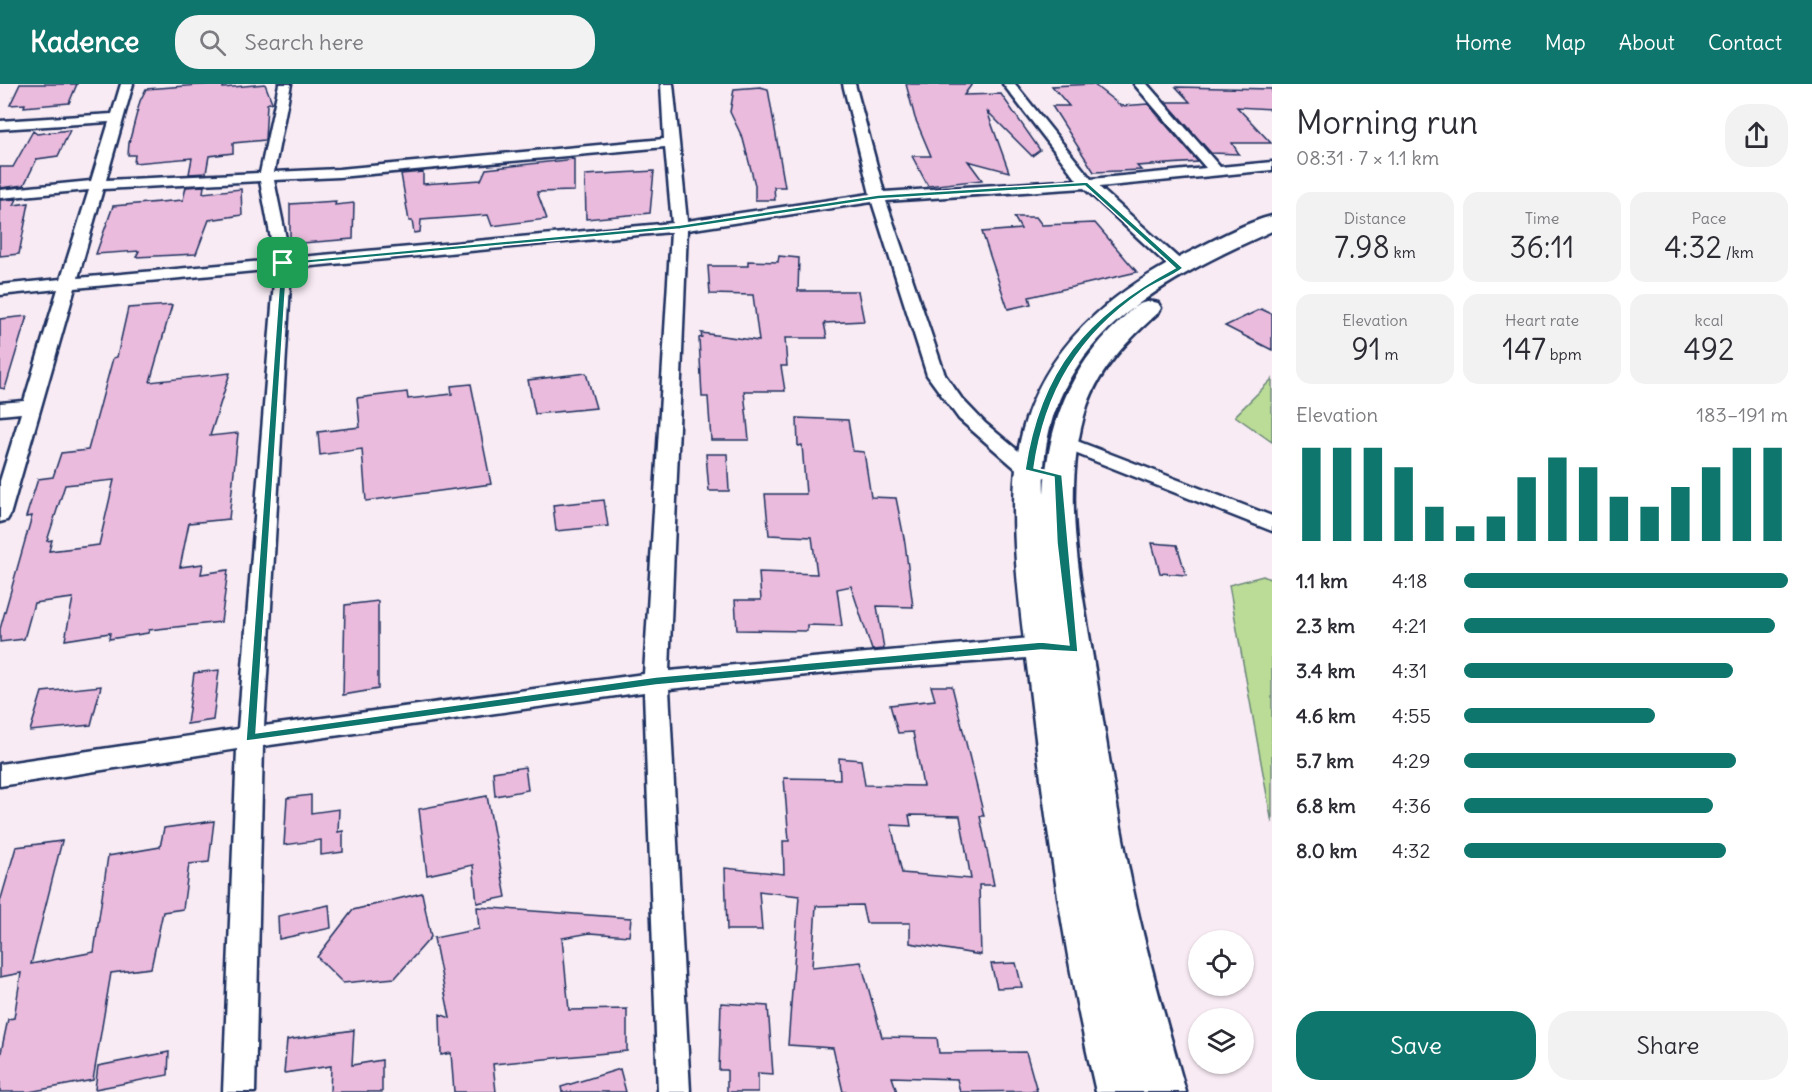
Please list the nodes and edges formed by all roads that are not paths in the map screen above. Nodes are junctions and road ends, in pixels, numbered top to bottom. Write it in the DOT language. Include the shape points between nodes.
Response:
graph roads {
  1 [pos="127,84"];
  2 [pos="285,84"];
  3 [pos="667,84"];
  4 [pos="849,84"];
  5 [pos="1009,84"];
  6 [pos="1140,84"];
  7 [pos="117,118"];
  8 [pos="0,125"];
  9 [pos="671,142"];
  10 [pos="1272,166"];
  11 [pos="1218,173"];
  12 [pos="266,177"];
  13 [pos="1087,184"];
  14 [pos="98,185"];
  15 [pos="0,194"];
  16 [pos="878,197"];
  17 [pos="1272,224"];
  18 [pos="680,227"];
  19 [pos="1272,241"];
  20 [pos="283,263"];
  21 [pos="1180,268"];
  22 [pos="66,284"];
  23 [pos="0,290"];
  24 [pos="32,406"];
  25 [pos="0,409"];
  26 [pos="1064,442"];
  27 [pos="1044,473"];
  28 [pos="0,515"];
  29 [pos="1272,524"];
  30 [pos="1041,646"];
  31 [pos="1075,649"];
  32 [pos="656,681"];
  33 [pos="250,738"];
  34 [pos="0,775"];
  35 [pos="239,1092"];
  36 [pos="674,1092"];
  37 [pos="1120,1092"];
  38 [pos="1162,1092"];
  1 -- 7 [label="street"];
  2 -- 12 [label="street"];
  3 -- 9 [label="street"];
  4 -- 16 [label="street"];
  5 -- 13 [label="street"];
  6 -- 11 [label="street"];
  7 -- 8 [label="street"];
  7 -- 14 [label="street"];
  9 -- 12 [label="street"];
  9 -- 18 [label="street"];
  10 -- 11 [label="street"];
  11 -- 13 [label="street"];
  12 -- 14 [label="street"];
  12 -- 20 [label="street"];
  13 -- 16 [label="street"];
  13 -- 21 [label="street"];
  14 -- 15 [label="street"];
  14 -- 22 [label="street"];
  16 -- 18 [label="street"];
  16 -- 27 [label="street" via="936,375 947,395 963,415"];
  17 -- 21 [label="street"];
  18 -- 20 [label="street"];
  18 -- 32 [label="street"];
  19 -- 26 [label="street" via="1163,297 1124,329 1099,357 1083,385"];
  20 -- 22 [label="street"];
  20 -- 33 [label="street"];
  21 -- 27 [label="street" via="1142,288 1100,321 1076,347 1044,404 1035,435"];
  22 -- 23 [label="street"];
  22 -- 24 [label="street"];
  24 -- 25 [label="street"];
  24 -- 28 [label="street"];
  26 -- 27 [label="street"];
  26 -- 29 [label="street"];
  27 -- 30 [label="street" via="1035,602"];
  27 -- 31 [label="street" via="1062,543"];
  30 -- 31 [label="street"];
  30 -- 32 [label="street"];
  30 -- 37 [label="street" via="1084,935"];
  31 -- 38 [label="street" via="1120,930"];
  32 -- 33 [label="street"];
  32 -- 36 [label="street"];
  33 -- 34 [label="street"];
  33 -- 35 [label="street"];
}
